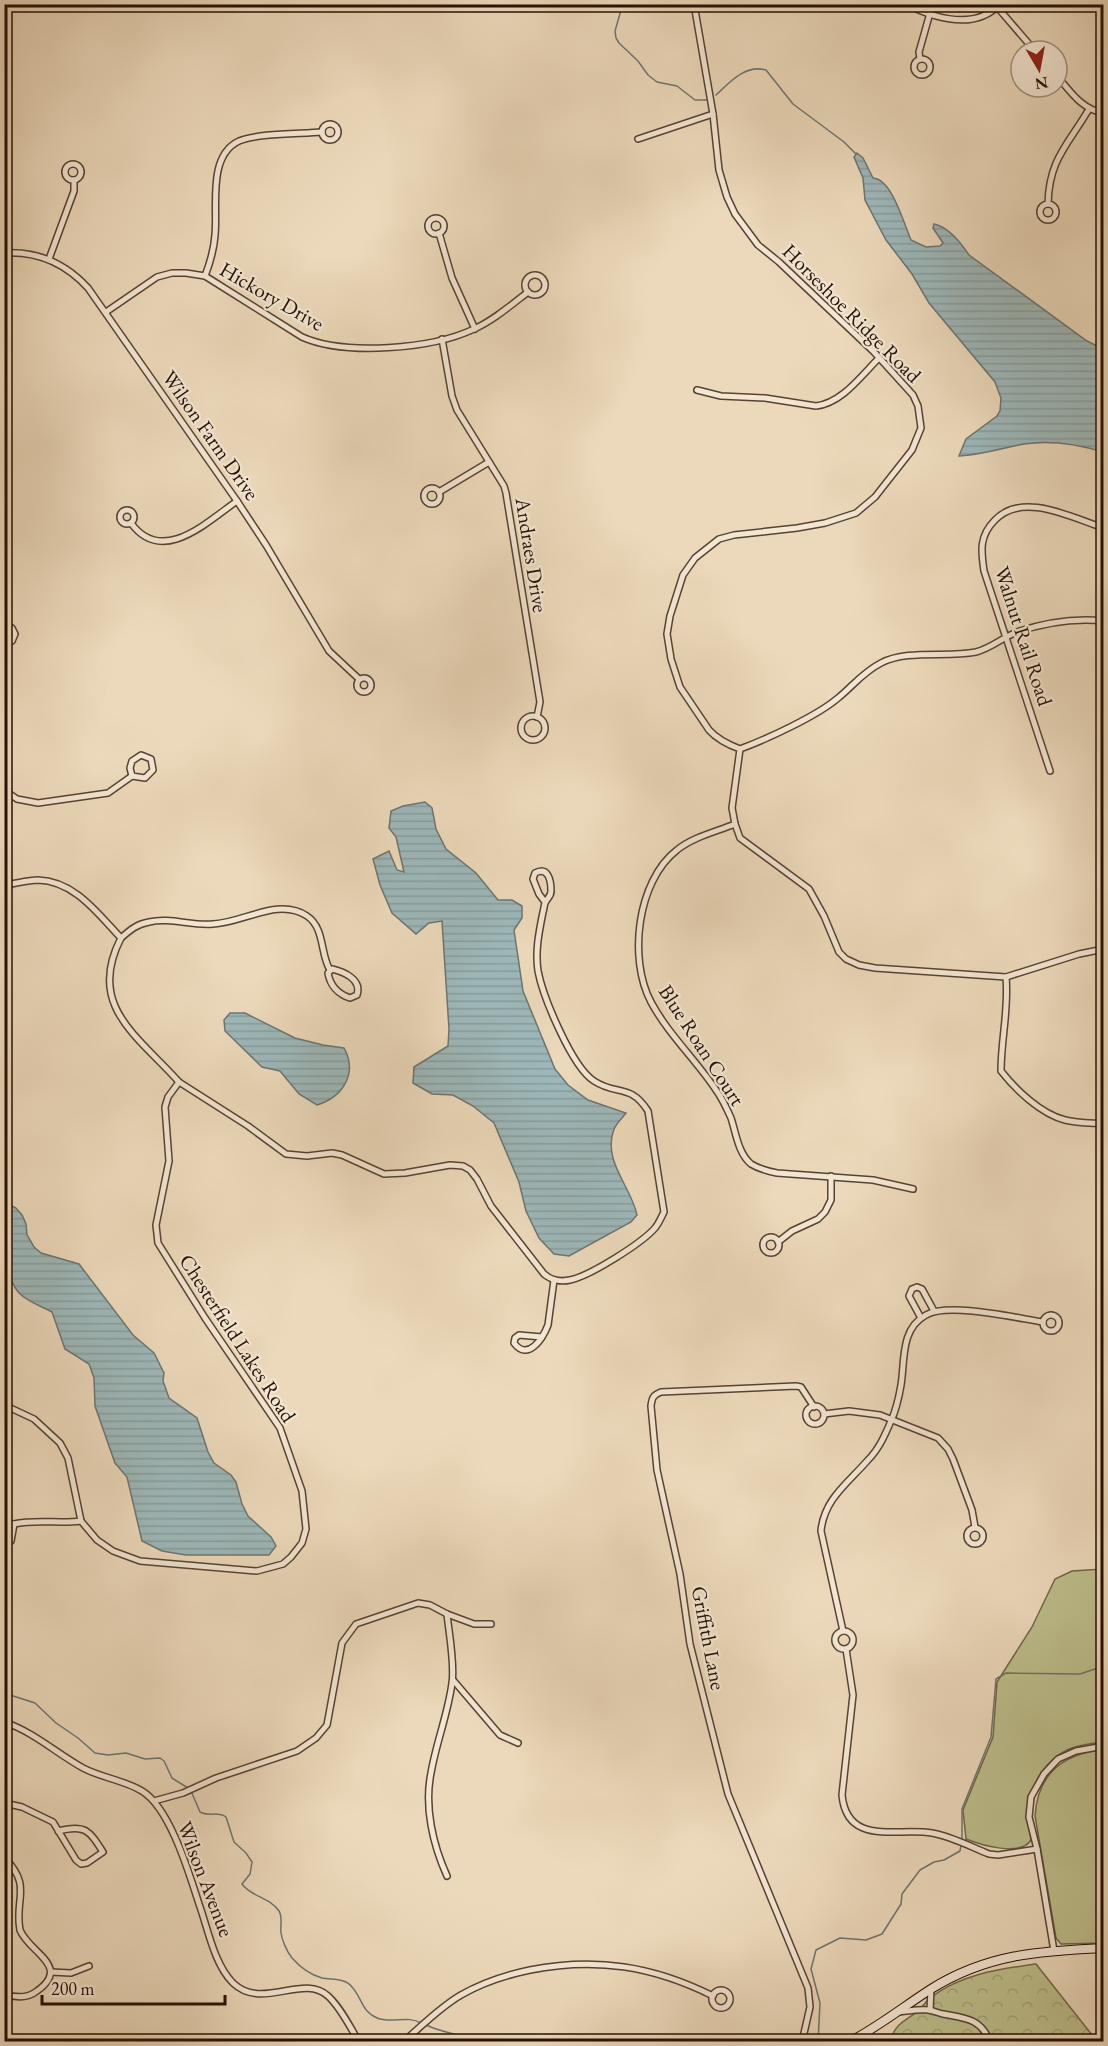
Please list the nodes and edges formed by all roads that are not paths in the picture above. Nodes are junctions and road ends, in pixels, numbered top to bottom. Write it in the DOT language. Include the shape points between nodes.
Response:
graph roads {
  1 [pos="694,4"];
  2 [pos="905,4"];
  3 [pos="999,6"];
  4 [pos="930,13"];
  5 [pos="1025,39"];
  6 [pos="920,59"];
  7 [pos="1069,90"];
  8 [pos="1089,109"];
  9 [pos="1104,113"];
  10 [pos="713,114"];
  11 [pos="322,132"];
  12 [pos="638,139"];
  13 [pos="74,180"];
  14 [pos="1048,204"];
  15 [pos="439,233"];
  16 [pos="4,253"];
  17 [pos="49,259"];
  18 [pos="205,276"];
  19 [pos="528,292"];
  20 [pos="106,312"];
  21 [pos="475,329"];
  22 [pos="442,339"];
  23 [pos="879,358"];
  24 [pos="697,390"];
  25 [pos="489,462"];
  26 [pos="439,492"];
  27 [pos="237,501"];
  28 [pos="131,523"];
  29 [pos="1104,528"];
  30 [pos="1104,621"];
  31 [pos="4,627"];
  32 [pos="1007,636"];
  33 [pos="4,642"];
  34 [pos="359,679"];
  35 [pos="537,717"];
  36 [pos="740,749"];
  37 [pos="1050,771"];
  38 [pos="132,776"];
  39 [pos="4,790"];
  40 [pos="735,824"];
  41 [pos="4,885"];
  42 [pos="545,902"];
  43 [pos="121,938"];
  44 [pos="1104,949"];
  45 [pos="330,970"];
  46 [pos="1006,977"];
  47 [pos="179,1082"];
  48 [pos="1104,1124"];
  49 [pos="831,1176"];
  50 [pos="913,1189"];
  51 [pos="778,1242"];
  52 [pos="554,1280"];
  53 [pos="934,1311"];
  54 [pos="921,1318"];
  55 [pos="1043,1322"];
  56 [pos="542,1337"];
  57 [pos="4,1405"];
  58 [pos="814,1407"];
  59 [pos="824,1414"];
  60 [pos="892,1419"];
  61 [pos="81,1521"];
  62 [pos="14,1524"];
  63 [pos="4,1527"];
  64 [pos="975,1527"];
  65 [pos="4,1548"];
  66 [pos="447,1614"];
  67 [pos="491,1623"];
  68 [pos="843,1631"];
  69 [pos="846,1648"];
  70 [pos="453,1680"];
  71 [pos="4,1722"];
  72 [pos="518,1743"];
  73 [pos="1104,1746"];
  74 [pos="154,1801"];
  75 [pos="4,1803"];
  76 [pos="58,1830"];
  77 [pos="1037,1849"];
  78 [pos="4,1857"];
  79 [pos="447,1876"];
  80 [pos="1104,1948"];
  81 [pos="1054,1951"];
  82 [pos="89,1966"];
  83 [pos="51,1972"];
  84 [pos="931,1989"];
  85 [pos="4,1994"];
  86 [pos="713,1996"];
  87 [pos="930,2010"];
  88 [pos="897,2013"];
  89 [pos="359,2042"];
  90 [pos="404,2042"];
  91 [pos="802,2042"];
  92 [pos="849,2042"];
  93 [pos="990,2042"];
  1 -- 10 [label="street, Horseshoe Ridge Road"];
  2 -- 4 [label="street"];
  3 -- 4 [label="street" via="964,21"];
  3 -- 5 [label="street"];
  4 -- 6 [label="street"];
  7 -- 8 [label="street"];
  8 -- 9 [label="street"];
  8 -- 14 [label="street" via="1054,164"];
  10 -- 12 [label="street"];
  10 -- 23 [label="street, Horseshoe Ridge Road" via="719,170 735,214 758,245"];
  11 -- 18 [label="street" via="248,139 225,152 217,173 215,236"];
  13 -- 17 [label="street" via="75,191"];
  15 -- 21 [label="street" via="452,278"];
  16 -- 17 [label="street, Wilson Farm Drive" via="27,253"];
  17 -- 20 [label="street, Wilson Farm Drive" via="77,276"];
  18 -- 20 [label="street, Hickory Drive" via="179,272 157,277"];
  18 -- 22 [label="street, Hickory Drive" via="313,342 364,348"];
  19 -- 21 [label="street, Hickory Drive"];
  20 -- 27 [label="street, Wilson Farm Drive"];
  21 -- 22 [label="street, Hickory Drive"];
  22 -- 25 [label="street, Andraes Drive" via="457,410"];
  23 -- 24 [label="street" via="842,395 824,405 721,396"];
  23 -- 36 [label="street, Horseshoe Ridge Road" via="913,395 921,428 912,450 875,497 856,513 825,523 719,539 695,558 683,575 671,608 667,634 680,687 714,735"];
  25 -- 26 [label="street"];
  25 -- 35 [label="street, Andraes Drive" via="506,493 540,702"];
  27 -- 28 [label="street" via="185,536 170,541 149,539"];
  27 -- 34 [label="street, Wilson Farm Drive" via="329,651"];
  29 -- 32 [label="street, Walnut Rail Road" via="1044,508 1024,507 1000,514 991,524 981,541 981,553"];
  30 -- 32 [label="street" via="1064,622"];
  31 -- 33 [label="street" via="12,628 15,634 12,641"];
  32 -- 36 [label="street" via="978,651 883,662 861,675 838,699"];
  32 -- 37 [label="street, Walnut Rail Road"];
  35 -- 35 [label="street, Andraes Drive" via="530,716 522,723 527,738 535,739 543,733 543,722"];
  36 -- 40 [label="street" via="732,808"];
  38 -- 38 [label="street" via="148,776 154,766 151,759 141,755 134,758 130,764"];
  38 -- 39 [label="street" via="108,793 38,803 16,799"];
  40 -- 46 [label="street" via="740,838 813,894 839,952 846,959 875,968"];
  40 -- 49 [label="street, Blue Roan Court" via="692,840 666,860 655,876 639,928 643,983 652,1003 718,1092 747,1160 777,1173"];
  41 -- 43 [label="street" via="34,880 68,887"];
  42 -- 42 [label="street" via="551,892 549,876 540,871 532,879"];
  42 -- 52 [label="street" via="537,952 546,1000 572,1052 593,1081 640,1099 648,1112 664,1212 654,1230 624,1252 578,1278"];
  43 -- 45 [label="street" via="149,921 214,924 268,910 294,911 315,924"];
  43 -- 47 [label="street" via="110,966 116,1011 135,1037"];
  44 -- 46 [label="street"];
  45 -- 45 [label="street" via="329,979 338,992 350,998 357,995 356,981"];
  46 -- 48 [label="street" via="1001,1071 1051,1114 1065,1120"];
  47 -- 52 [label="street" via="286,1154 342,1155 384,1174 463,1166 477,1179 491,1206 544,1274"];
  47 -- 61 [label="street, Chesterfield Lakes Road" via="165,1107 169,1161 157,1217 158,1243 276,1421 302,1491 306,1529 303,1543 277,1566 257,1571 140,1561 113,1551"];
  49 -- 50 [label="street, Blue Roan Court"];
  49 -- 51 [label="street" via="831,1200 825,1212"];
  52 -- 56 [label="street" via="548,1325"];
  53 -- 54 [label="street"];
  53 -- 54 [label="street" via="922,1289 912,1288 909,1296"];
  53 -- 55 [label="street" via="956,1310"];
  54 -- 60 [label="street" via="908,1335"];
  56 -- 56 [label="street" via="519,1335 514,1343 529,1350"];
  57 -- 61 [label="street" via="34,1419 60,1443 68,1458"];
  58 -- 59 [label="street"];
  58 -- 59 [label="street" via="807,1413 810,1422 821,1422"];
  58 -- 91 [label="street, Griffith Lane" via="801,1387 796,1386 661,1392 652,1399 651,1406 657,1470 680,1574 690,1644 728,1794 808,1988 810,2007"];
  59 -- 60 [label="street" via="849,1411"];
  60 -- 64 [label="street" via="938,1438 948,1449"];
  60 -- 68 [label="street" via="873,1454 830,1501 823,1515 821,1531"];
  61 -- 62 [label="street"];
  62 -- 63 [label="street"];
  62 -- 65 [label="street" via="11,1541"];
  66 -- 67 [label="street" via="474,1624"];
  66 -- 70 [label="street"];
  66 -- 74 [label="street" via="430,1605 411,1604 356,1624 342,1643 329,1718 323,1731 297,1751"];
  68 -- 69 [label="street" via="852,1639"];
  68 -- 69 [label="street" via="835,1642"];
  69 -- 77 [label="street" via="853,1695 842,1786 844,1810 854,1823 871,1832 934,1833 989,1854"];
  70 -- 72 [label="street" via="500,1735"];
  70 -- 79 [label="street" via="431,1771 428,1802"];
  71 -- 74 [label="street, Wilson Avenue" via="86,1769 134,1787"];
  73 -- 77 [label="street" via="1067,1754 1044,1774 1029,1808"];
  74 -- 89 [label="street, Wilson Avenue" via="175,1839 230,1979 256,1994 307,1989 322,1992 336,2004"];
  75 -- 76 [label="street" via="53,1822"];
  76 -- 76 [label="street" via="81,1864 103,1852 91,1833 81,1828"];
  77 -- 81 [label="street"];
  78 -- 83 [label="street" via="21,1883 22,1936 44,1957"];
  80 -- 81 [label="main road"];
  81 -- 84 [label="main road" via="979,1965"];
  82 -- 83 [label="street" via="71,1973"];
  83 -- 85 [label="street" via="48,1982 34,1994"];
  84 -- 87 [label="street"];
  84 -- 88 [label="main road"];
  86 -- 90 [label="street" via="674,1978 632,1967 560,1964 510,1974 476,1987 460,1995"];
  87 -- 88 [label="street"];
  87 -- 93 [label="street" via="974,2021 987,2032"];
  88 -- 92 [label="main road"];
}
